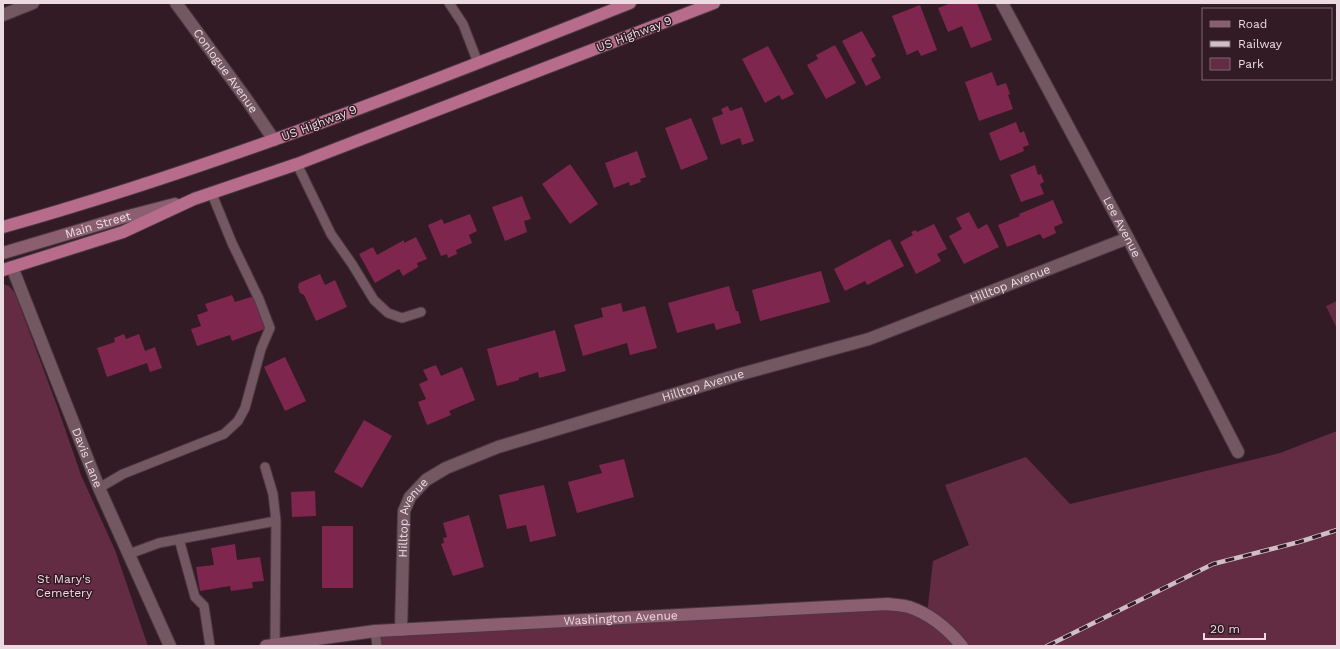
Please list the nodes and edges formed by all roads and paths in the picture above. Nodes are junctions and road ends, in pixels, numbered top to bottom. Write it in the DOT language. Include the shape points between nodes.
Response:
graph roads {
  1 [pos="33,3"];
  2 [pos="176,3"];
  3 [pos="449,3"];
  4 [pos="630,3"];
  5 [pos="714,3"];
  6 [pos="1002,3"];
  7 [pos="3,15"];
  8 [pos="478,63"];
  9 [pos="274,140"];
  10 [pos="297,164"];
  11 [pos="212,194"];
  12 [pos="194,200"];
  13 [pos="3,227"];
  14 [pos="1128,238"];
  15 [pos="3,253"];
  16 [pos="8,268"];
  17 [pos="422,312"];
  18 [pos="1238,452"];
  19 [pos="265,467"];
  20 [pos="99,488"];
  21 [pos="276,521"];
  22 [pos="179,539"];
  23 [pos="129,554"];
  24 [pos="401,630"];
  25 [pos="375,631"];
  26 [pos="270,645"];
  27 [pos="170,646"];
  28 [pos="210,646"];
  29 [pos="377,646"];
  30 [pos="962,646"];
  1 -- 7 [label="street"];
  2 -- 9 [label="street, Conlogue Avenue"];
  3 -- 8 [label="lane" via="463,24"];
  4 -- 8 [label="highway, US Highway 9"];
  5 -- 10 [label="highway, US Highway 9"];
  6 -- 14 [label="street, Lee Avenue"];
  8 -- 9 [label="highway, US Highway 9"];
  9 -- 13 [label="highway, US Highway 9" via="184,172"];
  10 -- 11 [label="highway, US Highway 9"];
  10 -- 17 [label="lane" via="331,234 374,300 388,313 402,318"];
  11 -- 12 [label="highway, US Highway 9"];
  11 -- 20 [label="lane" via="270,328 261,349 245,408 238,421 224,434 123,474"];
  12 -- 15 [label="main road, Main Street" via="121,218"];
  12 -- 16 [label="highway, US Highway 9" via="123,232"];
  14 -- 18 [label="street, Lee Avenue"];
  14 -- 24 [label="street, Hilltop Avenue" via="869,339 741,374 498,447 446,468 426,480 410,498 404,511"];
  16 -- 20 [label="street, Davis Lane"];
  19 -- 21 [label="lane" via="273,494"];
  20 -- 23 [label="street, Davis Lane"];
  21 -- 22 [label="lane"];
  21 -- 26 [label="lane"];
  22 -- 23 [label="lane"];
  22 -- 28 [label="lane" via="195,597 204,606"];
  23 -- 27 [label="street, Davis Lane"];
  24 -- 25 [label="main road, Washington Avenue"];
  24 -- 30 [label="main road, Washington Avenue" via="887,604 908,607 927,614 952,634"];
  25 -- 26 [label="main road, Washington Avenue"];
  25 -- 29 [label="lane"];
}
